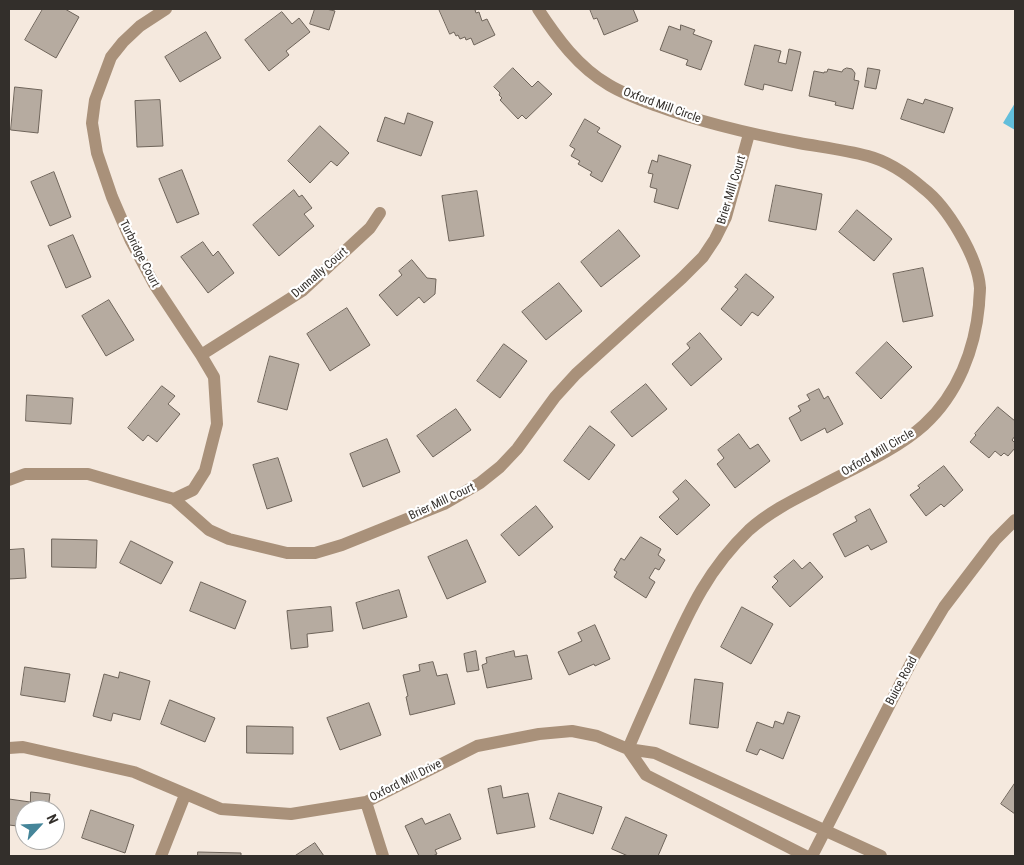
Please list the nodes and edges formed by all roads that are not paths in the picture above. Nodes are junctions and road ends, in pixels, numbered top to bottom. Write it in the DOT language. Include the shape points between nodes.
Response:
graph roads {
  1 [pos="166,9"];
  2 [pos="538,9"];
  3 [pos="749,134"];
  4 [pos="380,213"];
  5 [pos="201,355"];
  6 [pos="9,480"];
  7 [pos="174,499"];
  8 [pos="1015,520"];
  9 [pos="9,748"];
  10 [pos="628,749"];
  11 [pos="185,795"];
  12 [pos="366,802"];
  13 [pos="824,831"];
  14 [pos="161,856"];
  15 [pos="383,856"];
  16 [pos="806,856"];
  17 [pos="812,856"];
  18 [pos="881,856"];
  1 -- 5 [label="street, Turbridge Court" via="140,26 111,58 94,100 92,123 97,154 131,241 154,284"];
  2 -- 3 [label="street, Oxford Mill Circle" via="564,47 608,85 682,115"];
  3 -- 7 [label="street, Brier Mill Court" via="726,216 703,257 576,374 517,449 480,484 444,504 315,553 287,553 229,540 209,530"];
  3 -- 10 [label="street, Oxford Mill Circle" via="870,156 899,170 927,191 952,221 971,254 980,286 977,327 958,380 924,425 894,446 783,506 750,529 726,555 693,604"];
  4 -- 5 [label="street, Dunnally Court" via="370,228 302,292"];
  5 -- 7 [label="street, Turbridge Court" via="214,377 217,424 205,471 193,490"];
  6 -- 7 [label="street, Brier Mill Court" via="25,474 88,474"];
  8 -- 13 [label="street, Buice Road" via="995,540 944,607 914,657"];
  9 -- 11 [label="street, Oxford Mill Drive" via="23,747 134,772"];
  10 -- 12 [label="street, Oxford Mill Drive" via="597,736 572,731 477,746"];
  10 -- 13 [label="street, Oxford Mill Drive" via="655,753"];
  10 -- 16 [label="street" via="646,775"];
  11 -- 12 [label="street, Oxford Mill Drive" via="220,809 291,814"];
  11 -- 14 [label="street"];
  12 -- 15 [label="street"];
  13 -- 17 [label="street, Buice Road"];
  13 -- 18 [label="street, Oxford Mill Drive"];
}
